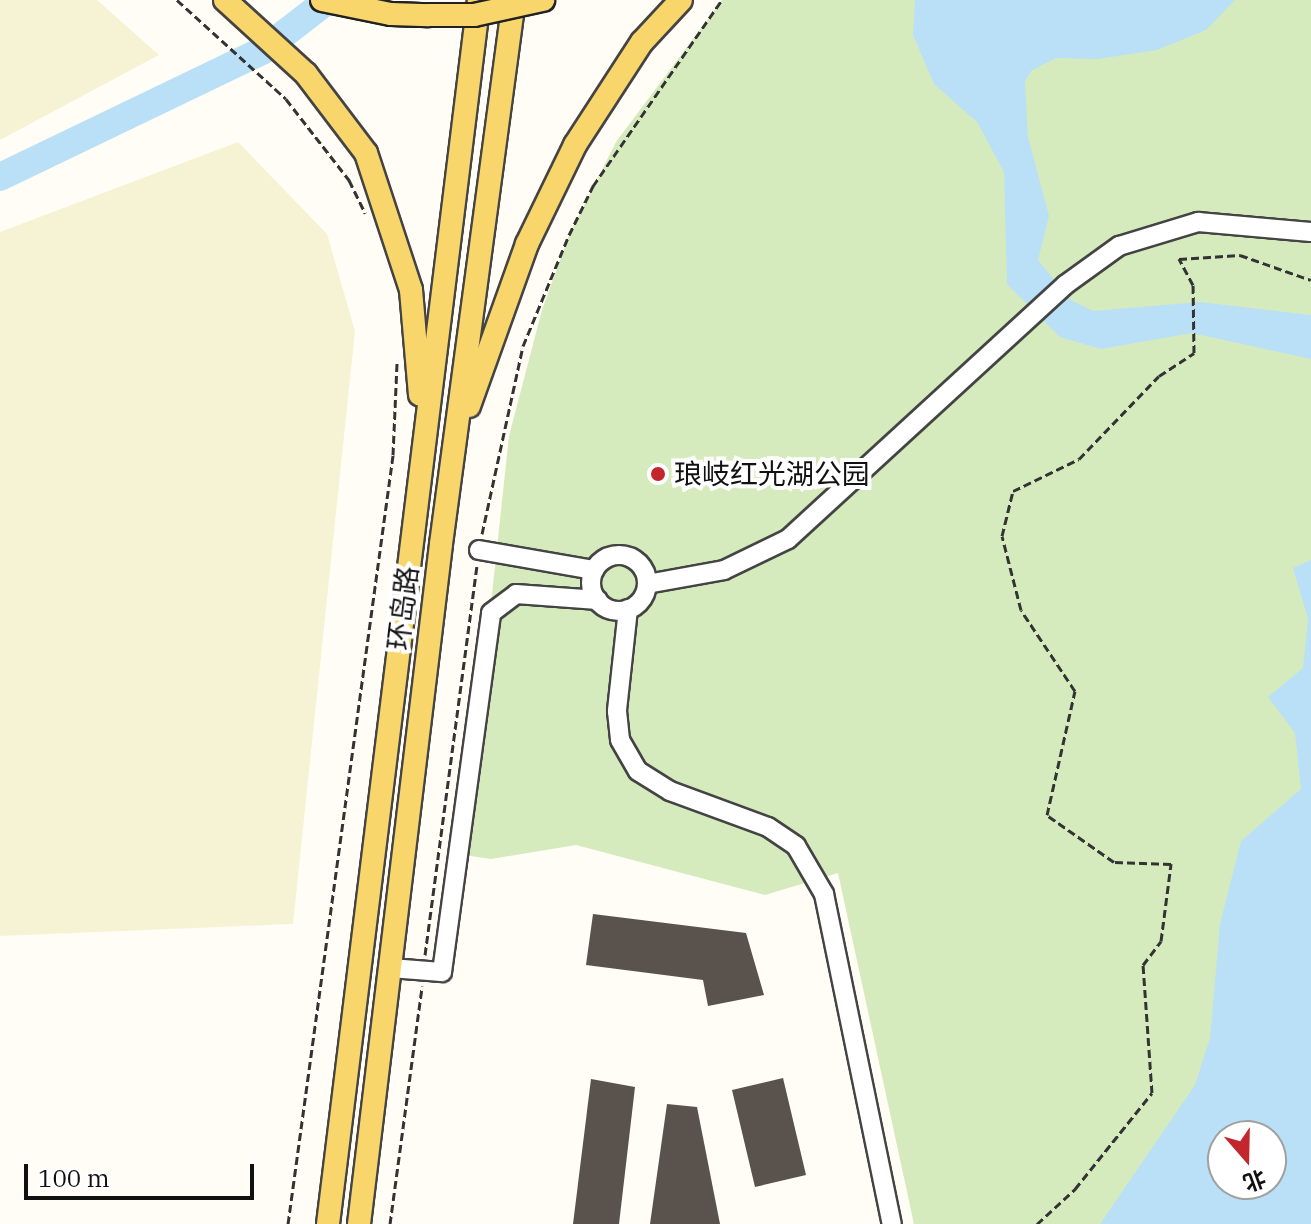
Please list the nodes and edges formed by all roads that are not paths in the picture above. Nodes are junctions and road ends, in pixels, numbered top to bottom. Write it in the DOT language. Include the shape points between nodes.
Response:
graph roads {
  1 [pos="225,0"];
  2 [pos="322,0"];
  3 [pos="479,0"];
  4 [pos="514,0"];
  5 [pos="543,0"];
  6 [pos="681,0"];
  7 [pos="1311,232"];
  8 [pos="423,451"];
  9 [pos="453,453"];
  10 [pos="479,550"];
  11 [pos="594,570"];
  12 [pos="647,584"];
  13 [pos="598,600"];
  14 [pos="628,609"];
  15 [pos="390,968"];
  16 [pos="328,1224"];
  17 [pos="359,1224"];
  18 [pos="892,1224"];
  1 -- 8 [label="main road" via="306,74 346,120 383,194 411,290"];
  2 -- 5 [label="main road, bridge" via="391,14 429,15 474,15"];
  3 -- 8 [label="main road, 环岛路"];
  4 -- 9 [label="main road, 环岛路"];
  6 -- 9 [label="main road" via="606,91 549,196 505,300"];
  7 -- 12 [label="street" via="1235,221 1182,224 1119,246 1065,285 788,539 724,570"];
  8 -- 16 [label="main road, 环岛路"];
  9 -- 15 [label="main road, 环岛路"];
  10 -- 11 [label="street"];
  11 -- 12 [label="street" via="613,556 630,557 643,568"];
  11 -- 13 [label="street" via="592,586"];
  12 -- 14 [label="street" via="642,600"];
  13 -- 14 [label="street" via="611,610"];
  13 -- 15 [label="street" via="516,594 491,613 442,972"];
  14 -- 18 [label="street" via="617,711 620,740 638,771 670,791 777,833 796,846 824,894"];
  15 -- 17 [label="main road, 环岛路"];
}
